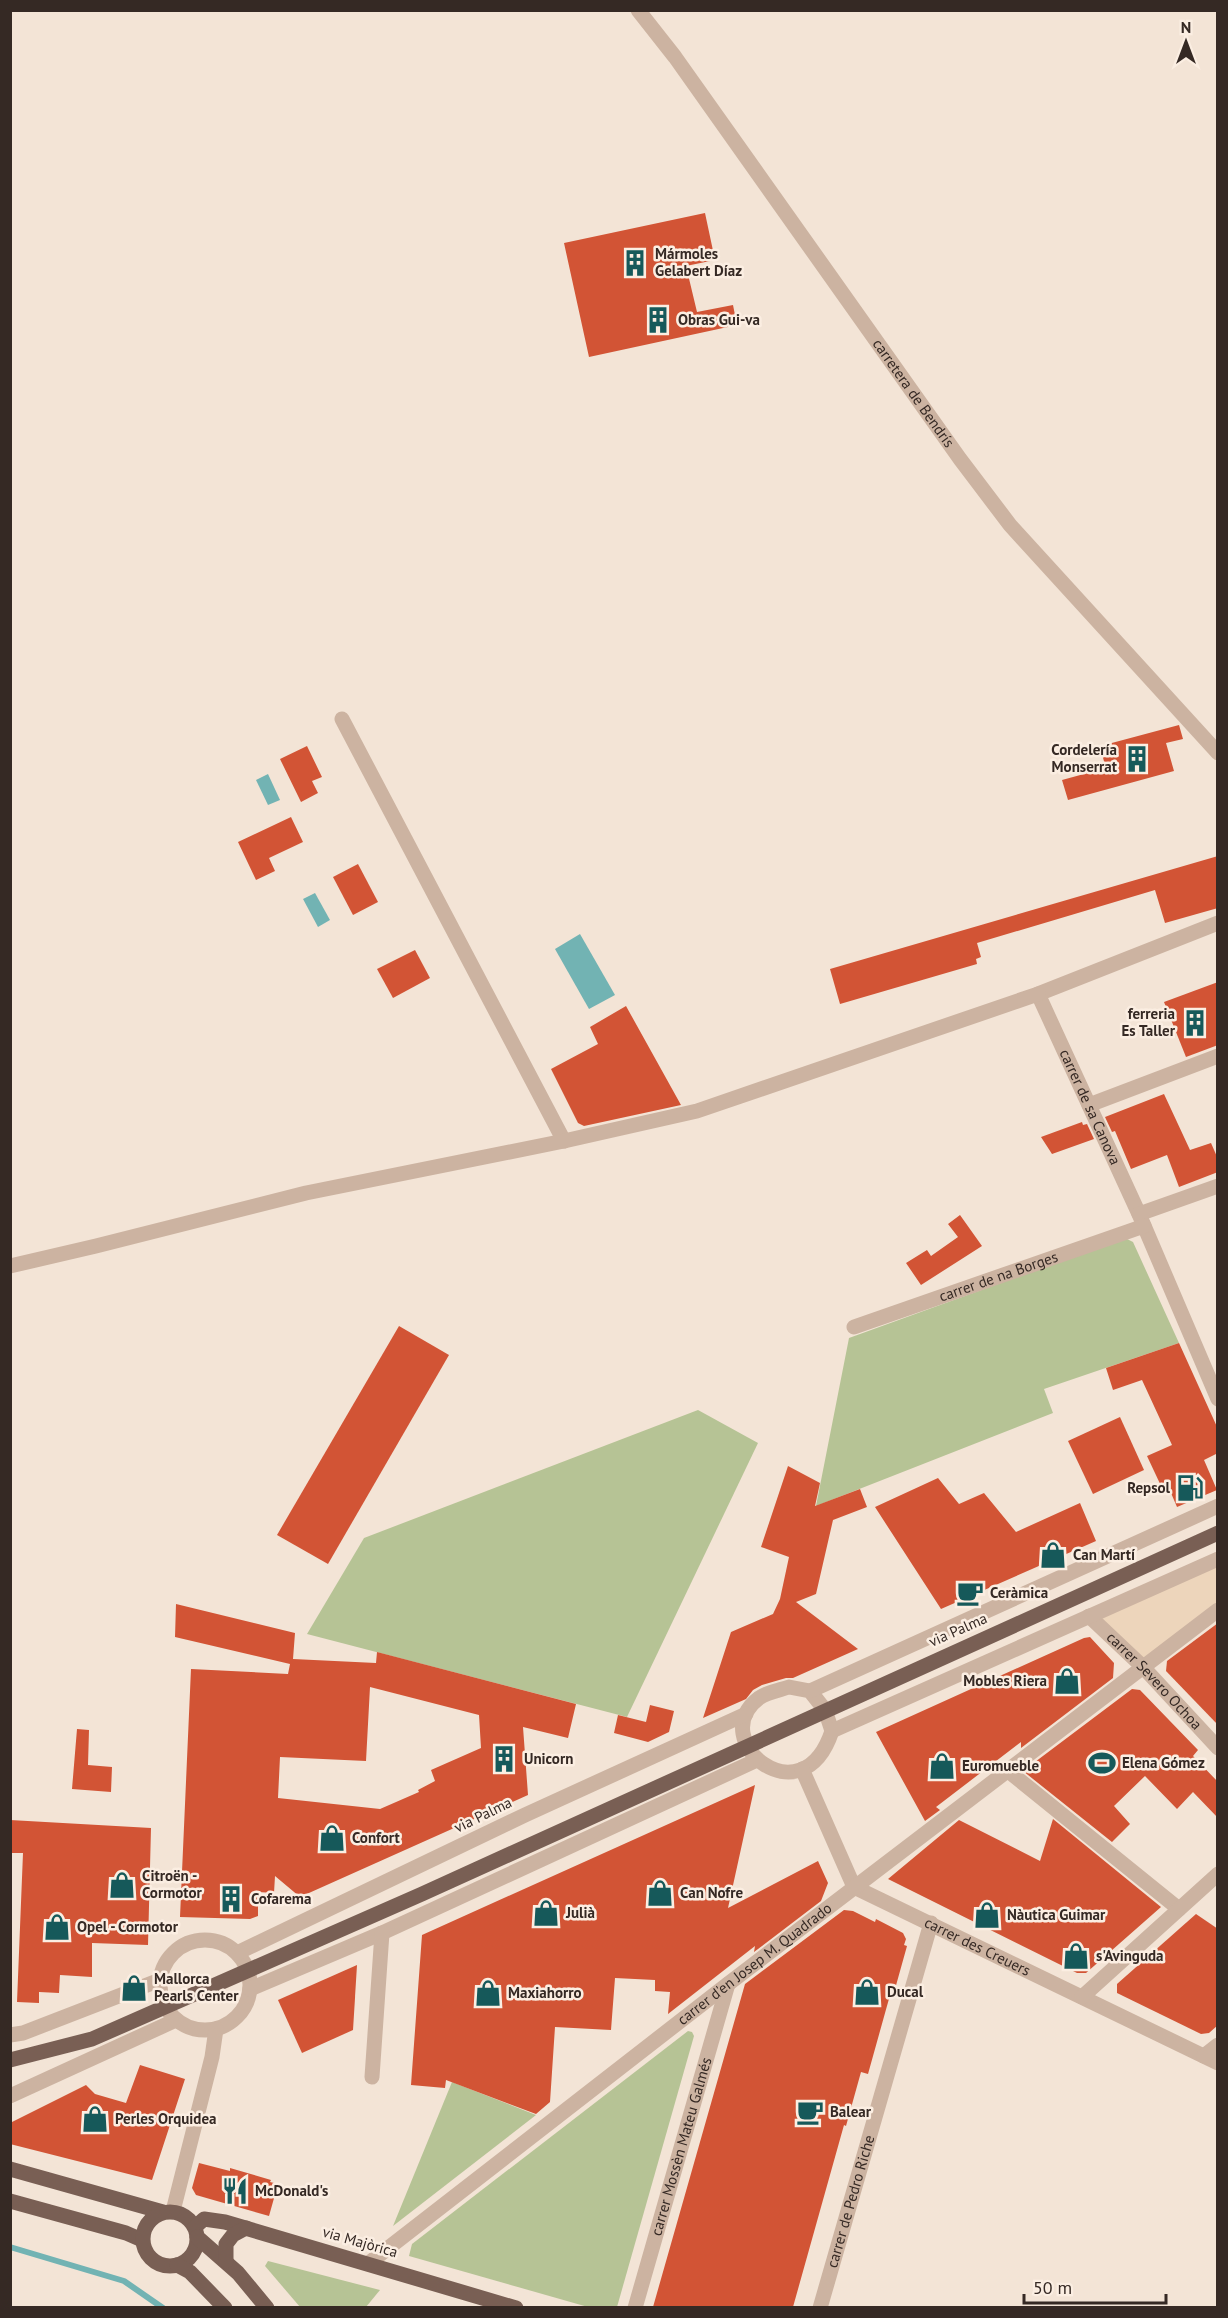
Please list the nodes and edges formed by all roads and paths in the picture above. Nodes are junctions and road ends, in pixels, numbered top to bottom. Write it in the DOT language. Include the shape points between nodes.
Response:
graph roads {
  1 [pos="638,10"];
  2 [pos="342,718"];
  3 [pos="1218,753"];
  4 [pos="1218,923"];
  5 [pos="1038,994"];
  6 [pos="1218,1056"];
  7 [pos="1089,1105"];
  8 [pos="564,1141"];
  9 [pos="1218,1186"];
  10 [pos="1141,1220"];
  11 [pos="10,1266"];
  12 [pos="854,1327"];
  13 [pos="1218,1399"];
  14 [pos="1218,1506"];
  15 [pos="1218,1533"];
  16 [pos="1218,1559"];
  17 [pos="1218,1610"];
  18 [pos="1089,1616"];
  19 [pos="1143,1667"];
  20 [pos="810,1691"];
  21 [pos="825,1710"];
  22 [pos="746,1714"];
  23 [pos="832,1731"];
  24 [pos="746,1745"];
  25 [pos="1218,1748"];
  26 [pos="757,1760"];
  27 [pos="802,1769"];
  28 [pos="1007,1770"];
  29 [pos="1218,1874"];
  30 [pos="854,1887"];
  31 [pos="1179,1910"];
  32 [pos="931,1923"];
  33 [pos="382,1933"];
  34 [pos="237,1953"];
  35 [pos="248,1971"];
  36 [pos="160,1980"];
  37 [pos="728,1984"];
  38 [pos="250,1989"];
  39 [pos="1082,1997"];
  40 [pos="165,2007"];
  41 [pos="176,2020"];
  42 [pos="216,2029"];
  43 [pos="10,2035"];
  44 [pos="1218,2045"];
  45 [pos="10,2060"];
  46 [pos="1211,2060"];
  47 [pos="372,2077"];
  48 [pos="10,2096"];
  49 [pos="10,2169"];
  50 [pos="10,2201"];
  51 [pos="168,2212"];
  52 [pos="246,2228"];
  53 [pos="196,2232"];
  54 [pos="142,2240"];
  55 [pos="226,2261"];
  56 [pos="369,2264"];
  57 [pos="177,2265"];
  58 [pos="225,2307"];
  59 [pos="267,2307"];
  60 [pos="516,2307"];
  61 [pos="635,2307"];
  62 [pos="820,2307"];
  1 -- 3 [label="street, carretera de Bendrís" via="1010,525"];
  2 -- 8 [label="street"];
  4 -- 5 [label="street"];
  5 -- 7 [label="street, carrer de sa Canova"];
  5 -- 8 [label="street" via="697,1111"];
  6 -- 7 [label="street"];
  7 -- 10 [label="street, carrer de sa Canova"];
  8 -- 11 [label="street" via="306,1193"];
  9 -- 10 [label="street, carrer de na Borges"];
  10 -- 12 [label="street, carrer de na Borges"];
  10 -- 13 [label="street, carrer de sa Canova"];
  14 -- 20 [label="street, via Palma"];
  15 -- 21 [label="main road, via Palma"];
  16 -- 18 [label="street"];
  17 -- 19 [label="street, carrer d'en Josep M. Quadrado"];
  18 -- 19 [label="street, carrer Severo Ochoa"];
  18 -- 23 [label="street"];
  19 -- 25 [label="street, carrer Severo Ochoa"];
  19 -- 28 [label="street, carrer d'en Josep M. Quadrado"];
  20 -- 21 [label="street"];
  20 -- 22 [label="street, via Palma" via="789,1687 760,1696"];
  21 -- 23 [label="street"];
  21 -- 24 [label="main road, via Palma"];
  22 -- 24 [label="street"];
  22 -- 34 [label="street, via Palma"];
  23 -- 27 [label="street" via="819,1758"];
  24 -- 26 [label="street"];
  24 -- 35 [label="main road, via Palma"];
  26 -- 27 [label="street" via="777,1771"];
  26 -- 33 [label="street"];
  27 -- 30 [label="street"];
  28 -- 30 [label="street, carrer d'en Josep M. Quadrado"];
  28 -- 31 [label="street"];
  29 -- 31 [label="street"];
  30 -- 32 [label="street, carrer des Creuers"];
  30 -- 37 [label="street, carrer d'en Josep M. Quadrado"];
  31 -- 39 [label="street"];
  32 -- 39 [label="street, carrer des Creuers"];
  32 -- 62 [label="street, carrer de Pedro Riche"];
  33 -- 38 [label="street"];
  33 -- 47 [label="street"];
  34 -- 35 [label="street"];
  34 -- 36 [label="street" via="212,1940 183,1945 164,1966"];
  35 -- 38 [label="street"];
  35 -- 40 [label="main road, via Palma"];
  36 -- 40 [label="street"];
  36 -- 43 [label="street"];
  37 -- 56 [label="street, carrer d'en Josep M. Quadrado"];
  37 -- 61 [label="street, carrer Mossèn Mateu Galmés"];
  38 -- 42 [label="street" via="240,2014"];
  39 -- 46 [label="street, carrer des Creuers"];
  40 -- 41 [label="street"];
  40 -- 45 [label="main road, via Palma" via="92,2040"];
  41 -- 42 [label="street" via="195,2029"];
  41 -- 48 [label="street"];
  42 -- 51 [label="street" via="212,2057"];
  44 -- 46 [label="street"];
  49 -- 51 [label="main road"];
  50 -- 54 [label="main road"];
  51 -- 53 [label="main road" via="190,2219"];
  51 -- 54 [label="main road" via="148,2222"];
  52 -- 53 [label="main road, via Majòrica" via="204,2219"];
  52 -- 55 [label="main road" via="226,2244"];
  52 -- 56 [label="main road, via Majòrica"];
  53 -- 55 [label="main road"];
  53 -- 57 [label="main road" via="192,2254"];
  54 -- 57 [label="main road" via="154,2261"];
  55 -- 59 [label="main road"];
  56 -- 60 [label="main road, via Majòrica"];
  57 -- 58 [label="main road" via="190,2272"];
}
